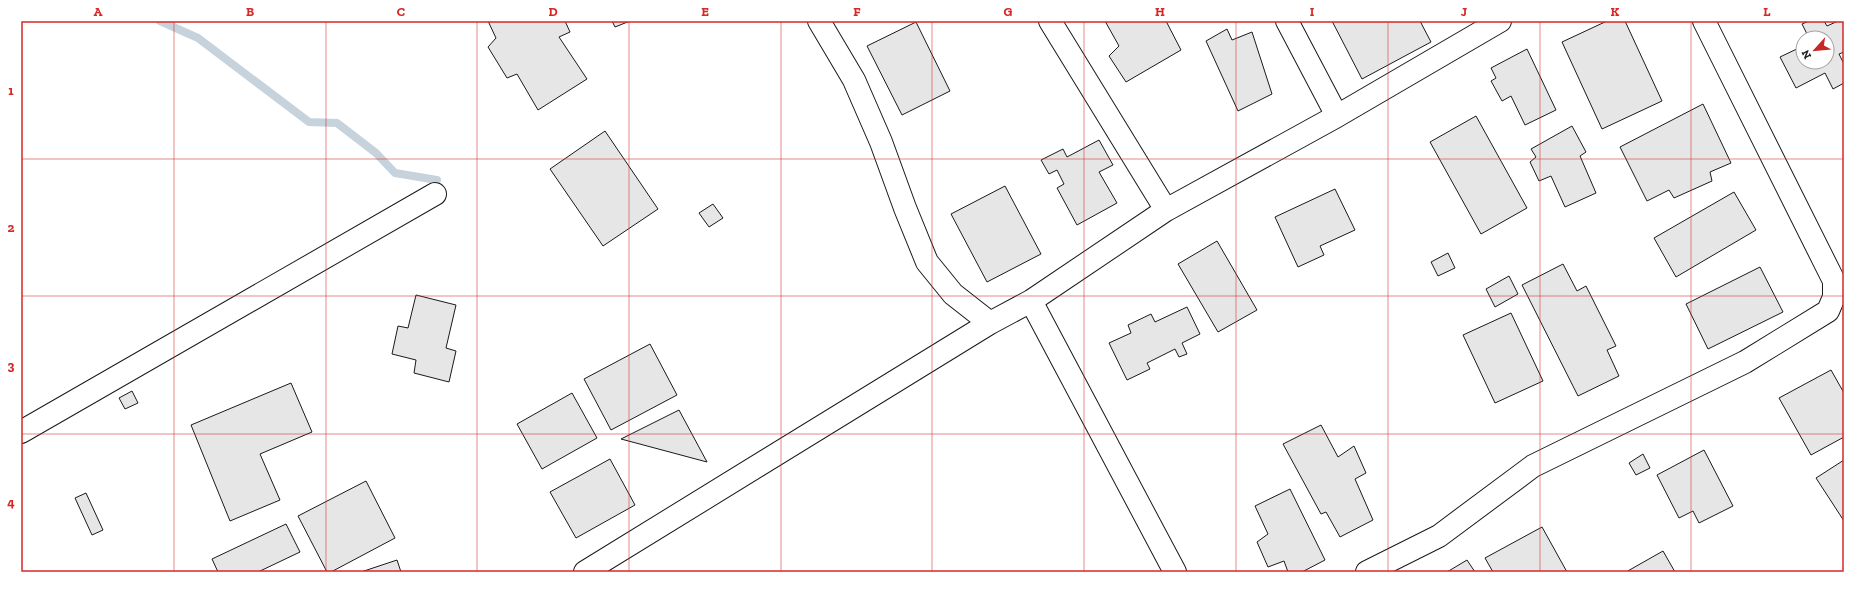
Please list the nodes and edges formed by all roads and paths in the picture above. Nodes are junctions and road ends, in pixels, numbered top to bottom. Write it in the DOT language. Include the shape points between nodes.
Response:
graph roads {
  1 [pos="819,21"];
  2 [pos="1050,21"];
  3 [pos="1287,21"];
  4 [pos="1500,21"];
  5 [pos="1704,21"];
  6 [pos="1337,116"];
  7 [pos="435,194"];
  8 [pos="1166,210"];
  9 [pos="1031,301"];
  10 [pos="990,323"];
  11 [pos="21,432"];
  12 [pos="585,572"];
  13 [pos="1175,572"];
  14 [pos="1367,572"];
  1 -- 10 [label="street" via="854,80 882,142 904,208 927,262 953,294"];
  2 -- 8 [label="street"];
  3 -- 6 [label="street"];
  4 -- 6 [label="street"];
  5 -- 14 [label="street" via="1834,282 1834,297 1828,311 1745,362 1533,466 1439,536"];
  6 -- 8 [label="street"];
  7 -- 11 [label="street"];
  8 -- 9 [label="street"];
  9 -- 10 [label="street"];
  9 -- 13 [label="street"];
  10 -- 12 [label="street"];
}
